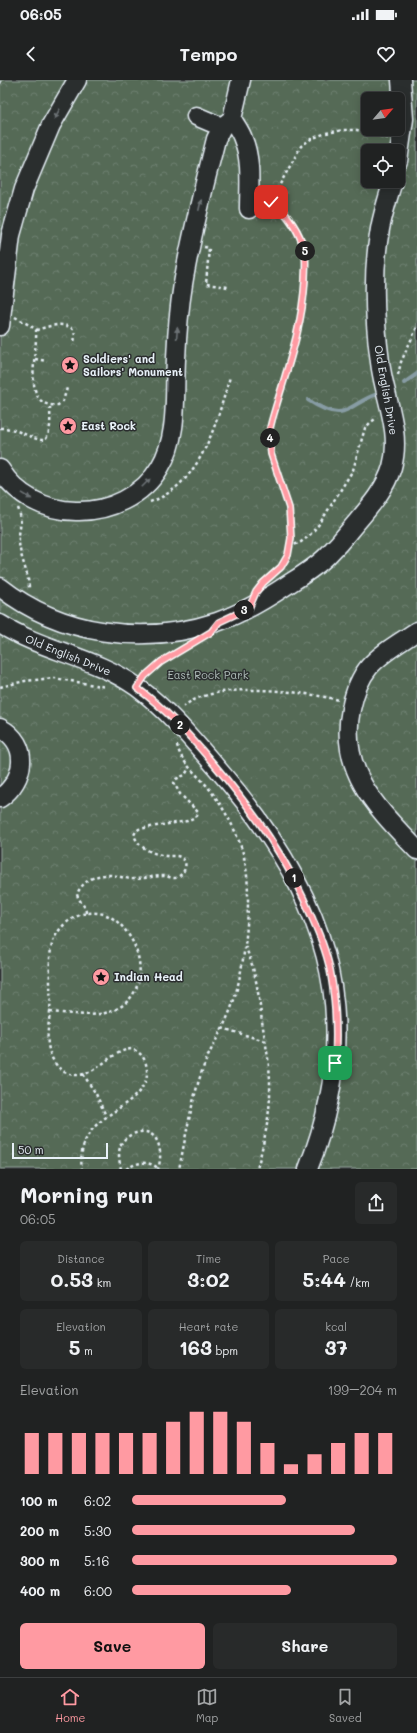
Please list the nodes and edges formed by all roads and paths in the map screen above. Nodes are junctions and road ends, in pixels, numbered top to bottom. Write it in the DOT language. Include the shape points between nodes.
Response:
graph roads {
  1 [pos="1,80"];
  2 [pos="77,80"];
  3 [pos="241,80"];
  4 [pos="401,80"];
  5 [pos="0,84"];
  6 [pos="196,116"];
  7 [pos="227,123"];
  8 [pos="402,141"];
  9 [pos="401,144"];
  10 [pos="391,188"];
  11 [pos="273,201"];
  12 [pos="269,204"];
  13 [pos="249,209"];
  14 [pos="207,248"];
  15 [pos="228,287"];
  16 [pos="1,320"];
  17 [pos="417,327"];
  18 [pos="36,330"];
  19 [pos="74,343"];
  20 [pos="36,359"];
  21 [pos="47,361"];
  22 [pos="230,377"];
  23 [pos="398,377"];
  24 [pos="67,388"];
  25 [pos="50,406"];
  26 [pos="392,412"];
  27 [pos="0,428"];
  28 [pos="0,469"];
  29 [pos="129,498"];
  30 [pos="20,514"];
  31 [pos="289,547"];
  32 [pos="269,578"];
  33 [pos="0,587"];
  34 [pos="29,590"];
  35 [pos="0,624"];
  36 [pos="417,631"];
  37 [pos="191,644"];
  38 [pos="0,687"];
  39 [pos="137,688"];
  40 [pos="112,689"];
  41 [pos="352,703"];
  42 [pos="175,721"];
  43 [pos="0,728"];
  44 [pos="189,768"];
  45 [pos="0,798"];
  46 [pos="417,850"];
  47 [pos="86,912"];
  48 [pos="244,945"];
  49 [pos="50,1012"];
  50 [pos="222,1028"];
  51 [pos="265,1041"];
  52 [pos="83,1074"];
  53 [pos="106,1116"];
  54 [pos="158,1168"];
  55 [pos="82,1169"];
  56 [pos="121,1169"];
  57 [pos="126,1169"];
  58 [pos="179,1169"];
  59 [pos="256,1169"];
  60 [pos="308,1169"];
  1 -- 5 [label="path"];
  2 -- 16 [label="street, one-way" via="46,136 24,189 12,235"];
  3 -- 7 [label="street"];
  4 -- 8 [label="street" via="404,120"];
  6 -- 7 [label="street"];
  7 -- 13 [label="street" via="243,138 246,147"];
  29 -- 7 [label="street, one-way" via="160,466 170,442 175,403 177,331 183,284 216,139"];
  8 -- 9 [label="street"];
  8 -- 11 [label="path" via="357,130 343,130 311,139 301,146"];
  10 -- 26 [label="street, Old English Drive" via="380,228 375,280 376,332 380,364"];
  11 -- 12 [label="path"];
  11 -- 31 [label="path" via="291,221 306,255 298,334 269,432 271,454 289,508"];
  14 -- 15 [label="path" via="206,284"];
  16 -- 18 [label="path" via="17,318"];
  17 -- 23 [label="path" via="401,362"];
  18 -- 19 [label="path" via="67,326 74,330"];
  18 -- 20 [label="path"];
  20 -- 21 [label="path"];
  20 -- 25 [label="path" via="34,391 41,401"];
  22 -- 29 [label="path" via="206,447 181,484 164,496 148,502 136,502"];
  24 -- 25 [label="path" via="61,404"];
  25 -- 27 [label="path" via="49,430 45,440 15,429"];
  26 -- 31 [label="path" via="371,422 365,428 353,470 320,523 309,536"];
  26 -- 33 [label="street, Old English Drive" via="395,438 392,468 370,507 326,557 249,608 219,622 177,632 153,634 119,634 86,629 42,614"];
  28 -- 29 [label="street, one-way" via="10,483 25,496 60,510 82,512 118,504"];
  30 -- 34 [label="path" via="22,525 19,542 28,575"];
  31 -- 32 [label="path" via="288,555 281,567"];
  35 -- 39 [label="street, Old English Drive" via="28,639 90,661"];
  36 -- 41 [label="street" via="393,646 370,666 362,677"];
  37 -- 39 [label="path" via="152,670"];
  38 -- 40 [label="path" via="54,678 86,682"];
  39 -- 42 [label="street, Old English Drive"];
  41 -- 42 [label="path" via="283,691 223,692 193,700"];
  41 -- 46 [label="street" via="349,715 349,742 356,774 381,811"];
  42 -- 44 [label="path" via="174,737 182,760"];
  42 -- 60 [label="street, Old English Drive" via="230,782 270,836 296,883 323,943 331,974 337,1035 331,1092"];
  43 -- 45 [label="street" via="16,742 21,759 14,786"];
  44 -- 47 [label="path" via="185,775 176,779 174,783 180,794 198,812 196,816 187,821 139,829 134,835 151,853 182,858 185,862 183,873 175,878 131,879 108,875 96,876 84,883 77,894"];
  44 -- 48 [label="path" via="221,806 242,850 248,884"];
  47 -- 49 [label="path" via="71,920 54,939 51,948"];
  47 -- 49 [label="path" via="100,913 114,919 131,939 140,963 141,976 138,985 126,1002 115,1010 95,1014"];
  48 -- 50 [label="path" via="237,993"];
  48 -- 51 [label="path" via="255,973"];
  49 -- 52 [label="path" via="48,1043 54,1063 64,1072"];
  50 -- 51 [label="path"];
  50 -- 58 [label="path" via="202,1070"];
  51 -- 59 [label="path" via="270,1085 269,1109"];
  52 -- 53 [label="path"];
  52 -- 53 [label="path" via="127,1049 142,1054 146,1067 142,1087 130,1101"];
  53 -- 55 [label="path" via="95,1126 84,1144 81,1155"];
  54 -- 56 [label="path" via="159,1144 156,1138 145,1131 128,1136 122,1143 119,1151"];
  54 -- 57 [label="path" via="144,1162"];
}
